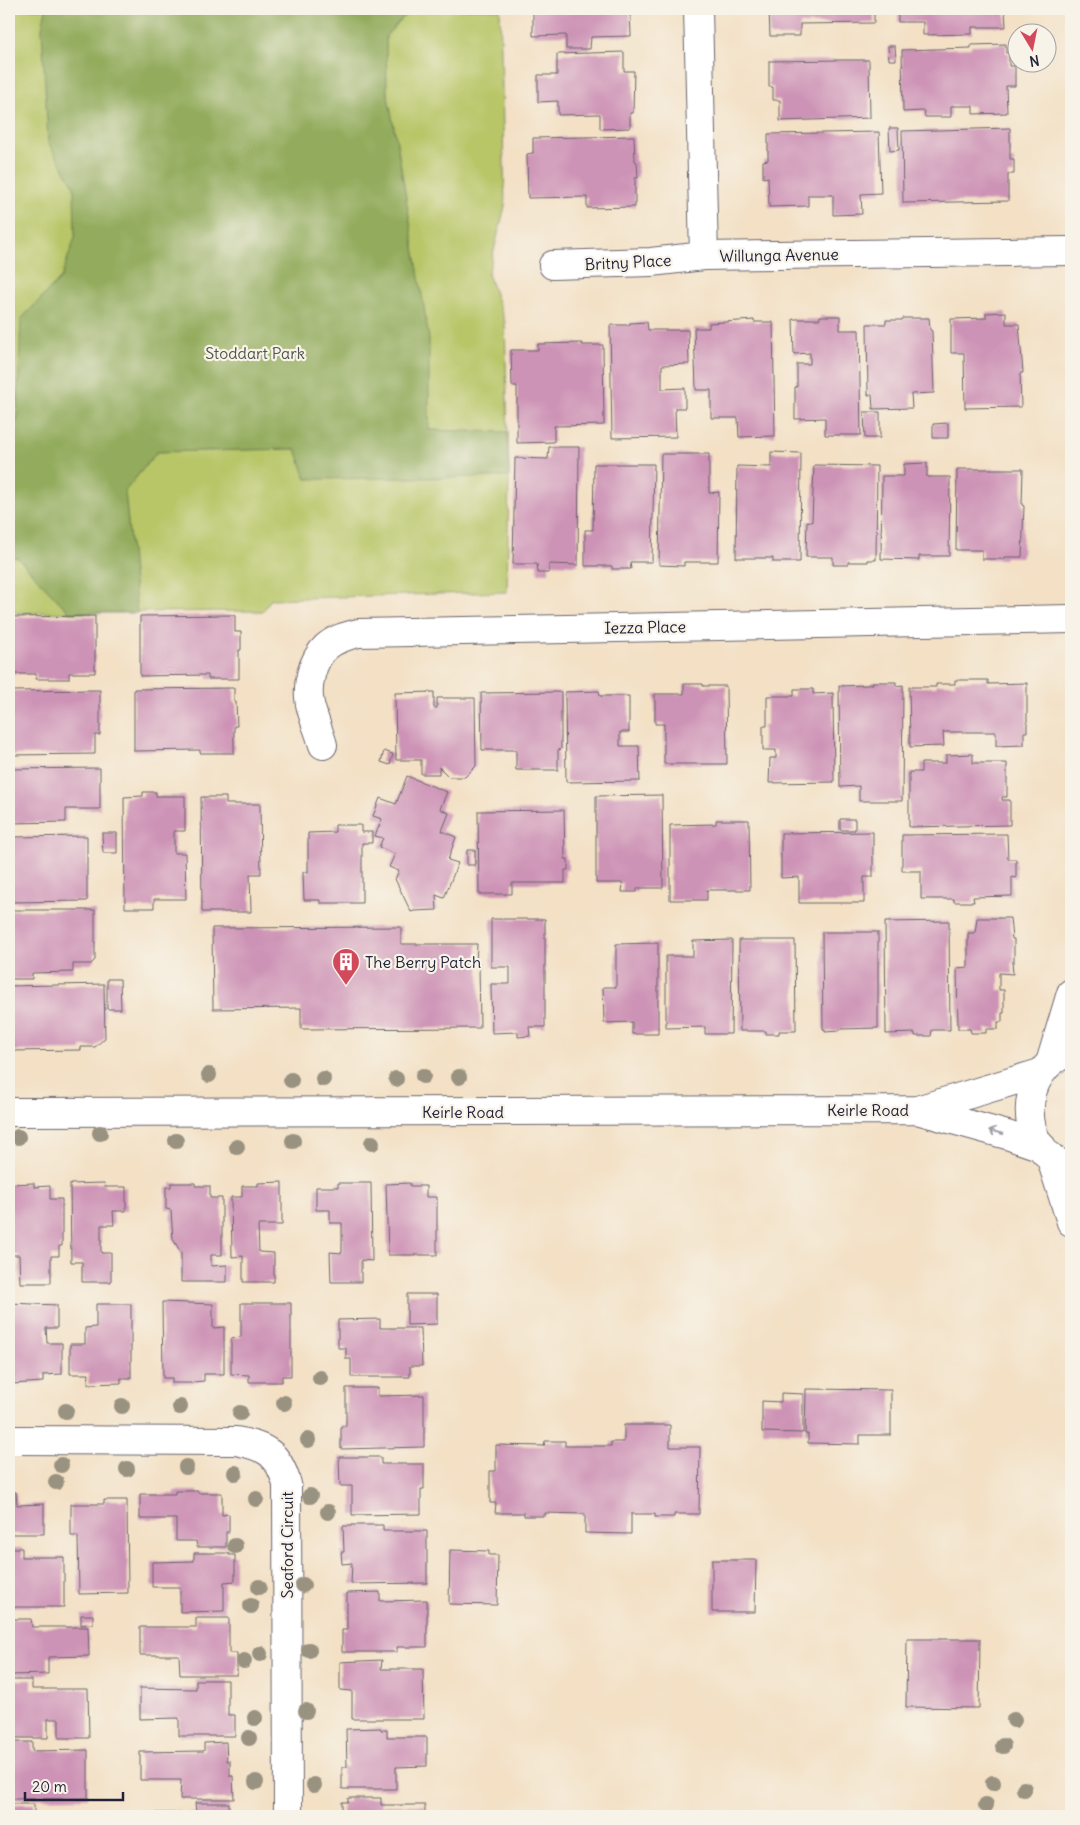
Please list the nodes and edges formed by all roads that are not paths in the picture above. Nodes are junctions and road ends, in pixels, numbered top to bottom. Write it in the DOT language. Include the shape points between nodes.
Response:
graph roads {
  1 [pos="698,9"];
  2 [pos="1071,252"];
  3 [pos="704,256"];
  4 [pos="553,265"];
  5 [pos="1071,619"];
  6 [pos="324,745"];
  7 [pos="1071,993"];
  8 [pos="1054,1063"];
  9 [pos="917,1110"];
  10 [pos="9,1112"];
  11 [pos="1054,1157"];
  12 [pos="1071,1222"];
  13 [pos="9,1440"];
  14 [pos="288,1816"];
  1 -- 3 [label="street, Willunga Avenue"];
  2 -- 3 [label="street, Willunga Avenue"];
  3 -- 4 [label="street, Britny Place" via="651,262"];
  5 -- 6 [label="street, Iezza Place" via="358,633 342,637 325,648 310,678 310,702"];
  7 -- 8 [label="street"];
  8 -- 9 [label="street, Keirle Road"];
  8 -- 11 [label="street" via="1031,1091 1028,1111 1032,1130"];
  9 -- 10 [label="street, Keirle Road"];
  11 -- 9 [label="street, Keirle Road, one-way" via="995,1131"];
  11 -- 12 [label="street"];
  13 -- 14 [label="street, Seaford Circuit" via="236,1441 273,1454 282,1467 287,1484"];
}
